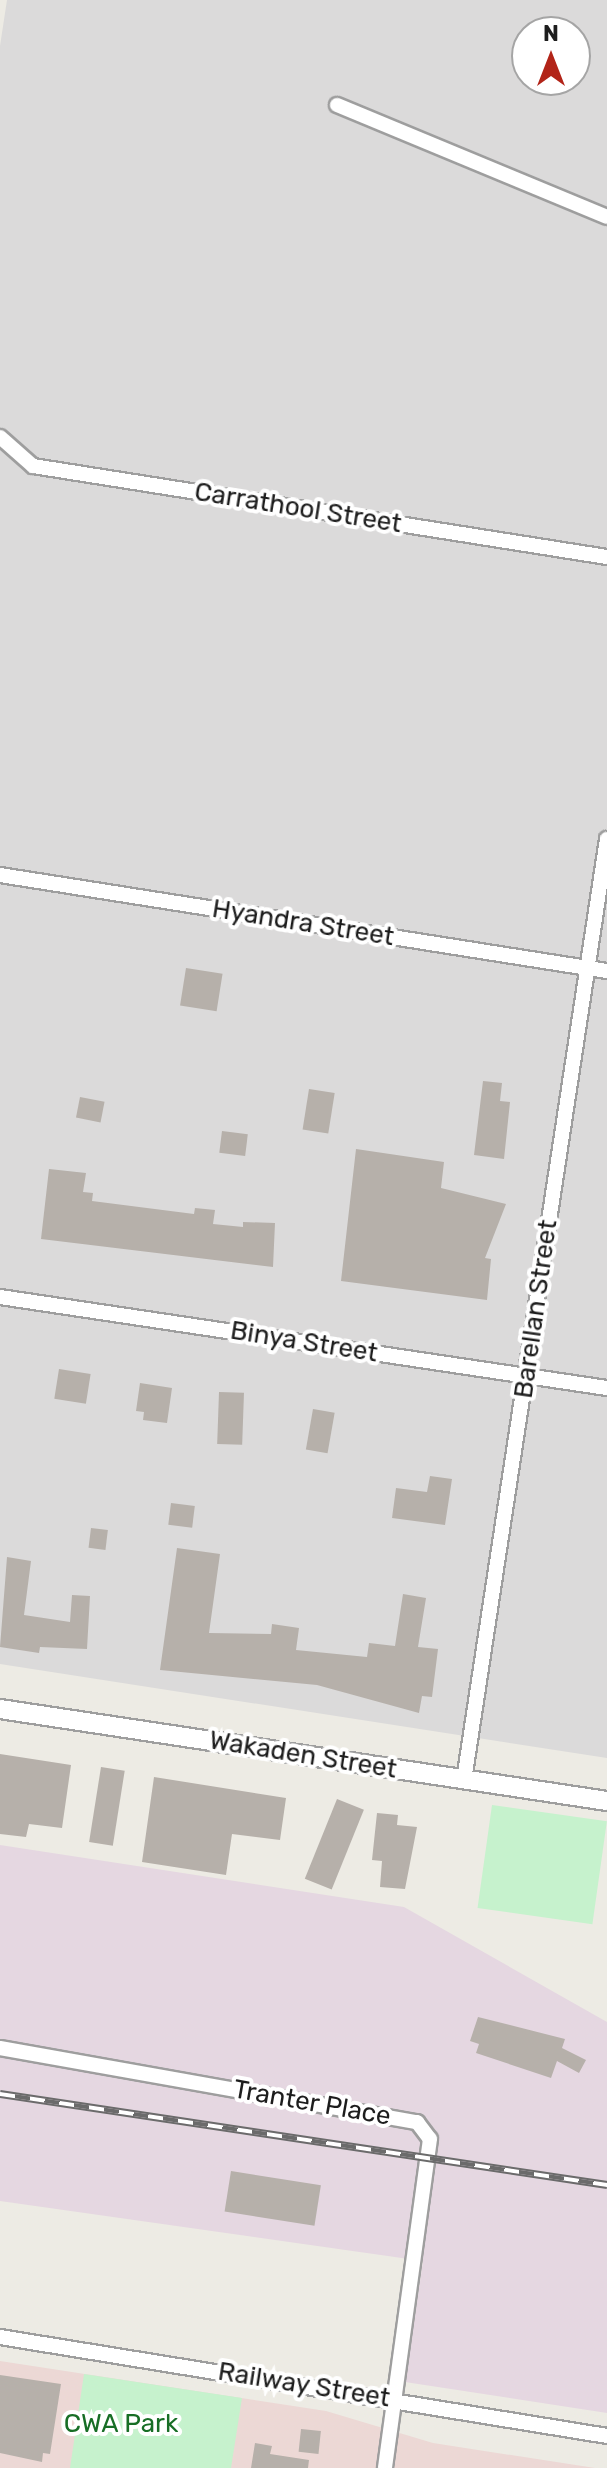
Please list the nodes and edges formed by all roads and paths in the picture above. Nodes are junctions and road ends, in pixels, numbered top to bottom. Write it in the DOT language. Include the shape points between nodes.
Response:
graph roads {
  1 [pos="337,105"];
  2 [pos="607,217"];
  3 [pos="0,437"];
  4 [pos="607,557"];
  5 [pos="607,839"];
  6 [pos="0,875"];
  7 [pos="586,968"];
  8 [pos="607,971"];
  9 [pos="0,1297"];
  10 [pos="526,1376"];
  11 [pos="607,1388"];
  12 [pos="0,1709"];
  13 [pos="464,1780"];
  14 [pos="607,1801"];
  15 [pos="0,2048"];
  16 [pos="0,2337"];
  17 [pos="395,2399"];
  18 [pos="607,2436"];
  19 [pos="385,2468"];
  1 -- 2 [label="street"];
  3 -- 4 [label="street, Carrathool Street" via="33,466"];
  5 -- 7 [label="street, Barellan Street"];
  6 -- 7 [label="street, Hyandra Street"];
  7 -- 8 [label="street, Hyandra Street"];
  7 -- 10 [label="street, Barellan Street"];
  9 -- 10 [label="street, Binya Street"];
  10 -- 11 [label="street, Binya Street"];
  10 -- 13 [label="street, Barellan Street"];
  12 -- 13 [label="street, Wakaden Street"];
  13 -- 14 [label="street, Wakaden Street"];
  15 -- 17 [label="street, Tranter Place" via="417,2122 430,2139"];
  16 -- 17 [label="street, Railway Street"];
  17 -- 18 [label="street, Railway Street"];
  17 -- 19 [label="street, Tranter Place"];
}
